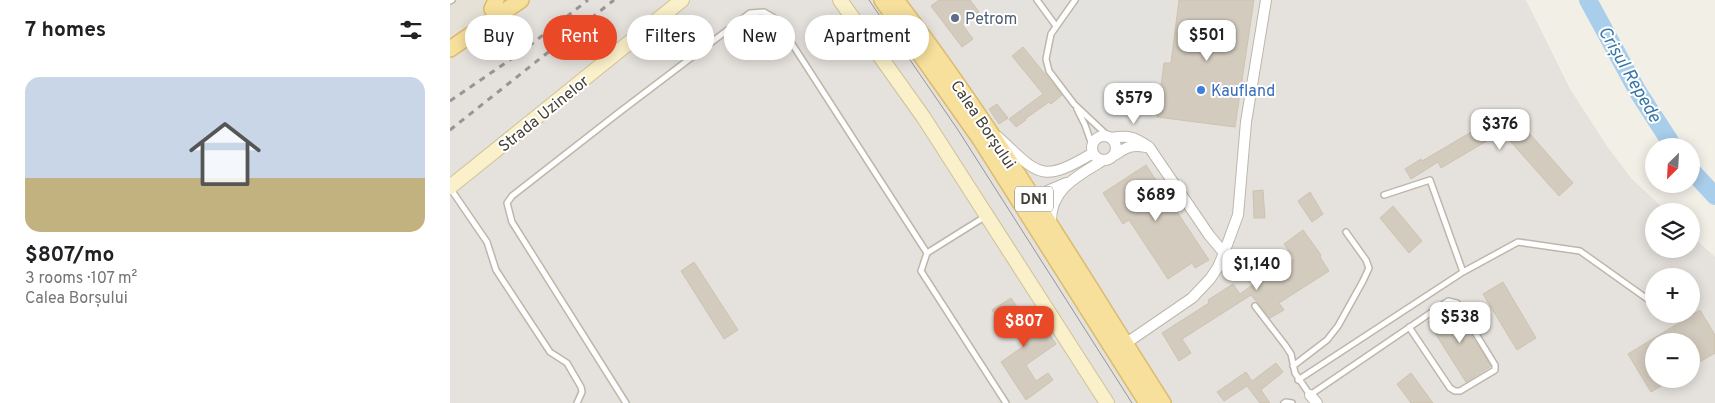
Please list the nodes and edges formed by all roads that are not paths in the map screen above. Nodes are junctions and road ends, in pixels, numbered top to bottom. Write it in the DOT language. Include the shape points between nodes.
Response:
graph roads {
  1 [pos="505,0"];
  2 [pos="521,0"];
  3 [pos="682,0"];
  4 [pos="840,0"];
  5 [pos="882,0"];
  6 [pos="896,0"];
  7 [pos="1037,0"];
  8 [pos="1075,0"];
  9 [pos="1266,0"];
  10 [pos="494,5"];
  11 [pos="1056,26"];
  12 [pos="450,38"];
  13 [pos="450,49"];
  14 [pos="1074,104"];
  15 [pos="987,126"];
  16 [pos="1110,137"];
  17 [pos="1149,147"];
  18 [pos="1092,149"];
  19 [pos="1115,155"];
  20 [pos="1102,161"];
  21 [pos="1066,183"];
  22 [pos="450,188"];
  23 [pos="1384,195"];
  24 [pos="1026,200"];
  25 [pos="987,216"];
  26 [pos="1051,225"];
  27 [pos="1346,232"];
  28 [pos="927,253"];
  29 [pos="1224,253"];
  30 [pos="1463,272"];
  31 [pos="1645,297"];
  32 [pos="1256,306"];
  33 [pos="1409,327"];
  34 [pos="1120,347"];
  35 [pos="1293,366"];
  36 [pos="1298,380"];
  37 [pos="1314,399"];
  38 [pos="577,403"];
  39 [pos="626,403"];
  40 [pos="1006,403"];
  41 [pos="1107,403"];
  42 [pos="1148,403"];
  43 [pos="1163,403"];
  44 [pos="1284,403"];
  45 [pos="1292,403"];
  1 -- 10 [label="main road"];
  2 -- 13 [label="main road"];
  3 -- 22 [label="street, Strada Uzinelor"];
  4 -- 25 [label="street" via="924,118"];
  5 -- 24 [label="main road, Calea Borșului / DN1"];
  6 -- 15 [label="main road, Calea Borșului / DN1"];
  7 -- 11 [label="lane"];
  8 -- 11 [label="lane"];
  9 -- 29 [label="street" via="1246,122 1238,215"];
  10 -- 12 [label="main road"];
  11 -- 14 [label="lane" via="1046,59 1049,72"];
  14 -- 16 [label="lane"];
  14 -- 18 [label="lane"];
  15 -- 18 [label="street" via="1030,166 1040,171 1059,171"];
  15 -- 24 [label="main road, Calea Borșului / DN1"];
  16 -- 17 [label="street" via="1126,135"];
  16 -- 18 [label="street" via="1099,137"];
  16 -- 19 [label="street" via="1116,147"];
  17 -- 19 [label="street" via="1127,146"];
  17 -- 29 [label="street"];
  18 -- 20 [label="street" via="1095,157"];
  19 -- 20 [label="street"];
  20 -- 21 [label="street"];
  21 -- 24 [label="street"];
  21 -- 26 [label="street" via="1052,208"];
  22 -- 38 [label="lane" via="488,242 496,270 550,352 567,362 581,386"];
  23 -- 30 [label="lane" via="1430,180"];
  24 -- 26 [label="main road, Calea Borșului / DN1"];
  24 -- 34 [label="main road, Calea Borșului / DN1"];
  25 -- 28 [label="lane"];
  25 -- 41 [label="street"];
  26 -- 34 [label="main road, Calea Borșului / DN1"];
  27 -- 35 [label="lane" via="1369,268 1338,326"];
  28 -- 39 [label="lane" via="776,19 764,12 750,12 507,203 512,222"];
  28 -- 40 [label="lane" via="921,271"];
  29 -- 34 [label="street" via="1210,279 1192,298"];
  30 -- 31 [label="lane" via="1518,242 1580,251"];
  30 -- 36 [label="lane"];
  32 -- 35 [label="lane" via="1285,344"];
  33 -- 33 [label="lane" via="1454,391 1460,391 1495,370 1496,365 1457,303 1448,301"];
  33 -- 37 [label="lane"];
  34 -- 42 [label="main road, Calea Borșului / DN1"];
  34 -- 43 [label="main road, Calea Borșului / DN1"];
  35 -- 36 [label="lane"];
  36 -- 37 [label="lane"];
  44 -- 45 [label="lane"];
}
